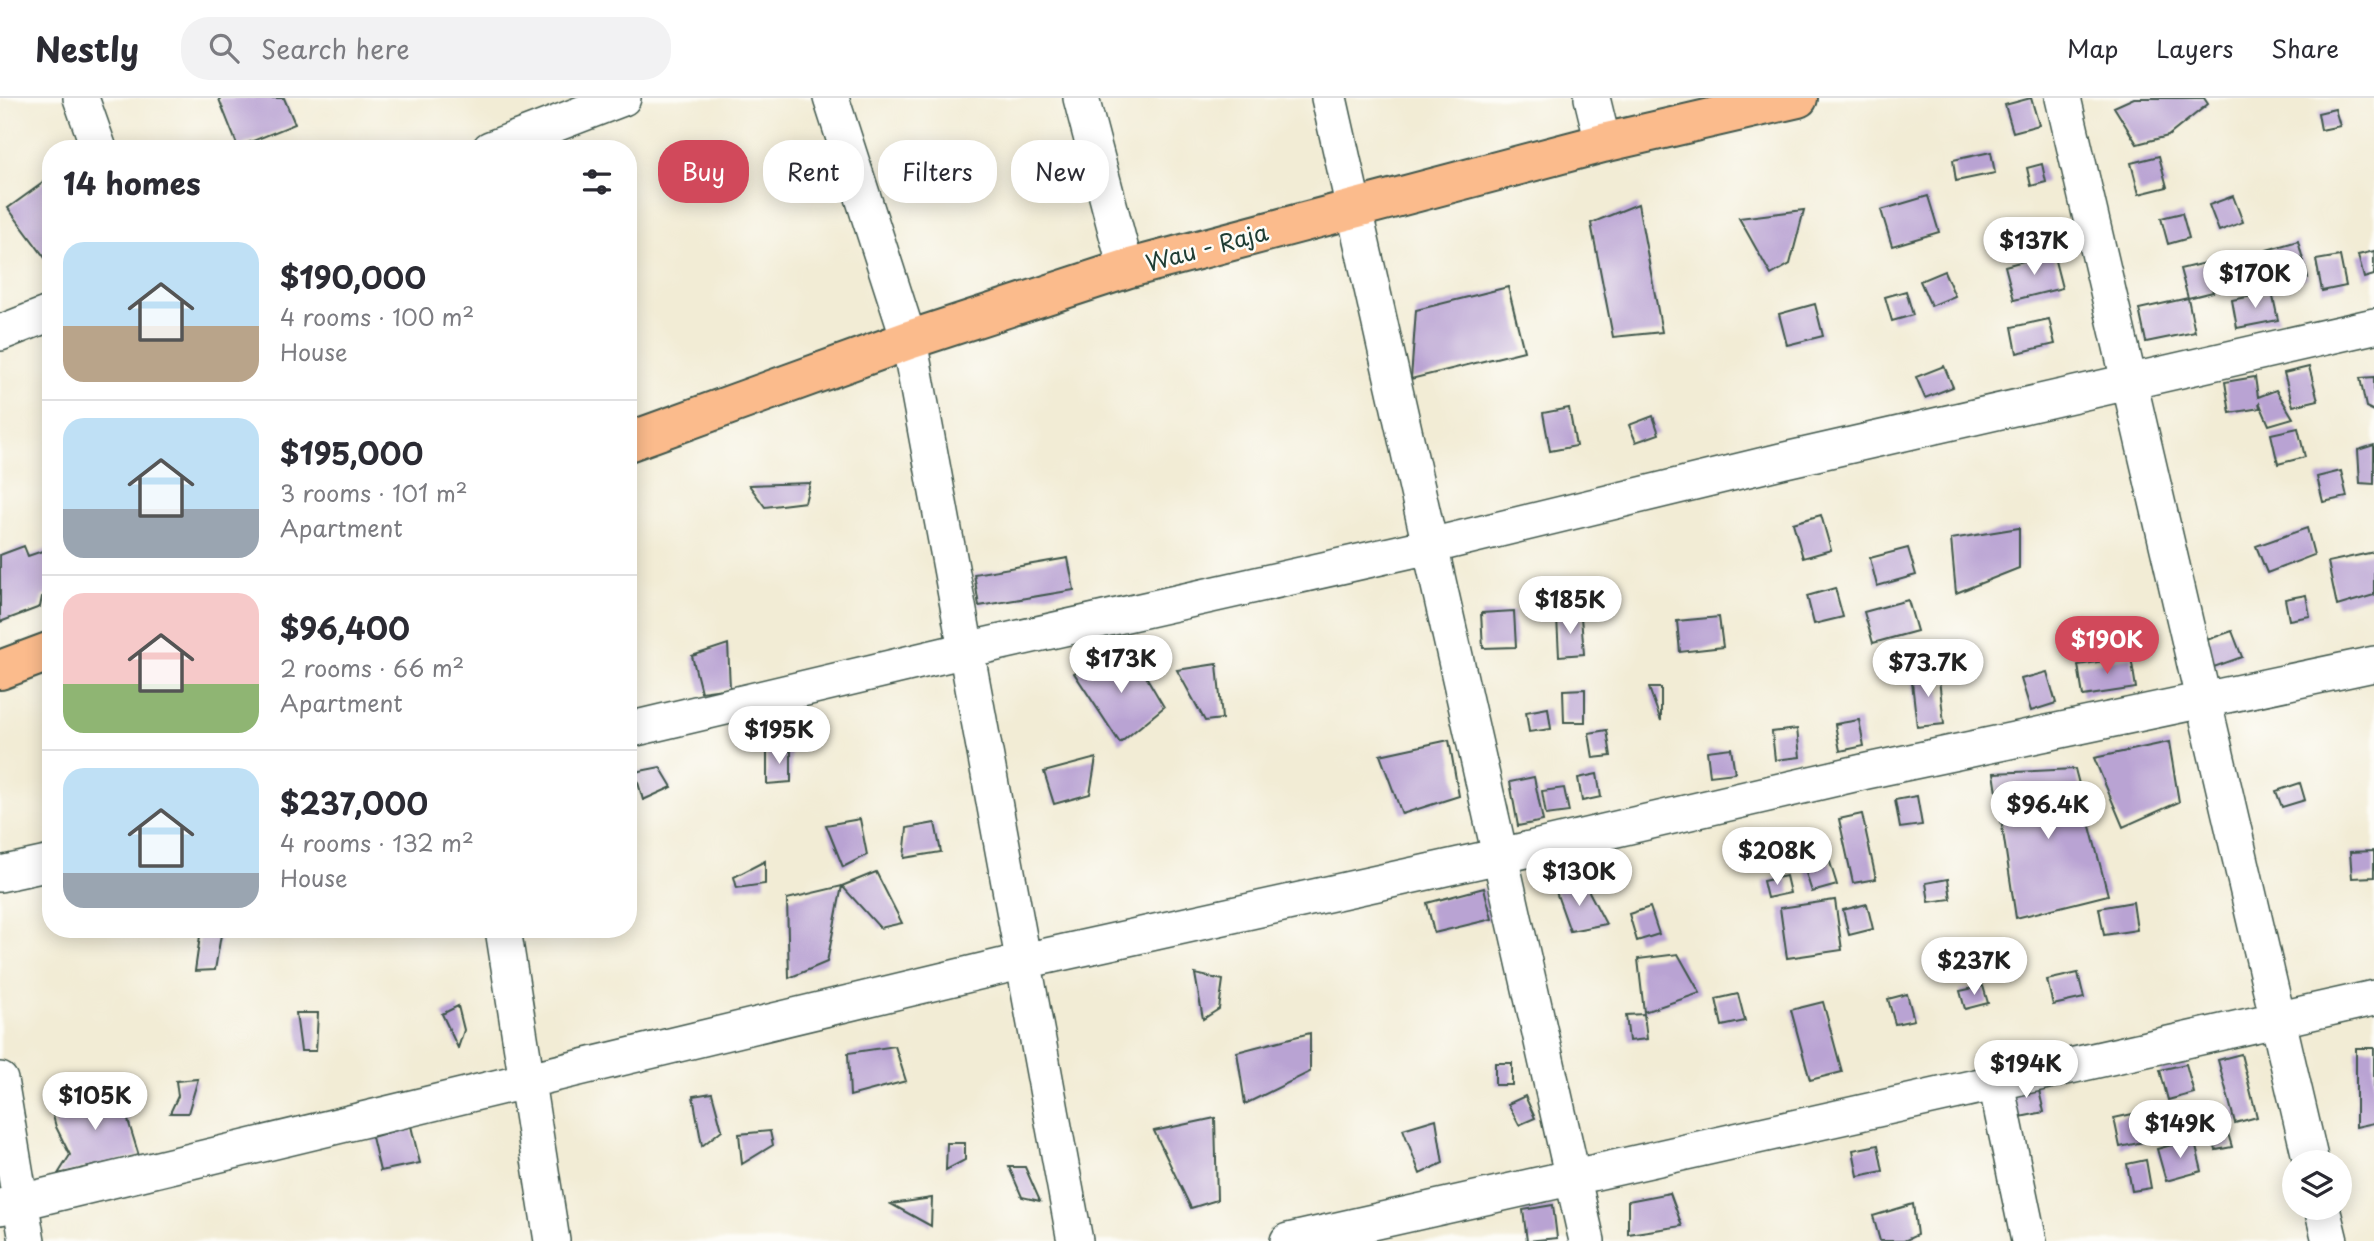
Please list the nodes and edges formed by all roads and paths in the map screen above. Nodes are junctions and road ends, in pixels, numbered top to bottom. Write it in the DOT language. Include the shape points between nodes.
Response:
graph roads {
  1 [pos="80,98"];
  2 [pos="624,98"];
  3 [pos="831,98"];
  4 [pos="1081,98"];
  5 [pos="1329,98"];
  6 [pos="1592,98"];
  7 [pos="1798,98"];
  8 [pos="2063,98"];
  9 [pos="96,140"];
  10 [pos="514,140"];
  11 [pos="1603,143"];
  12 [pos="1354,208"];
  13 [pos="1126,270"];
  14 [pos="42,317"];
  15 [pos="2374,326"];
  16 [pos="0,333"];
  17 [pos="909,340"];
  18 [pos="2129,381"];
  19 [pos="637,439"];
  20 [pos="1430,546"];
  21 [pos="966,650"];
  22 [pos="42,654"];
  23 [pos="2374,664"];
  24 [pos="0,670"];
  25 [pos="2203,702"];
  26 [pos="637,728"];
  27 [pos="1500,856"];
  28 [pos="42,865"];
  29 [pos="0,874"];
  30 [pos="503,938"];
  31 [pos="1024,961"];
  32 [pos="2374,998"];
  33 [pos="2278,1020"];
  34 [pos="0,1080"];
  35 [pos="526,1081"];
  36 [pos="1996,1083"];
  37 [pos="2308,1150"];
  38 [pos="1572,1177"];
  39 [pos="10,1205"];
  40 [pos="2325,1220"];
  41 [pos="27,1241"];
  42 [pos="552,1241"];
  43 [pos="1075,1241"];
  44 [pos="1288,1241"];
  45 [pos="1587,1241"];
  46 [pos="2029,1241"];
  47 [pos="2330,1241"];
  1 -- 9 [label="street"];
  2 -- 10 [label="street"];
  3 -- 17 [label="street"];
  4 -- 13 [label="street"];
  5 -- 12 [label="street"];
  6 -- 11 [label="street"];
  7 -- 11 [label="main road, Wau - Raja"];
  8 -- 18 [label="street"];
  11 -- 12 [label="main road, Wau - Raja"];
  12 -- 13 [label="main road, Wau - Raja"];
  12 -- 20 [label="street"];
  13 -- 17 [label="main road, Wau - Raja"];
  14 -- 16 [label="street"];
  15 -- 18 [label="street"];
  17 -- 19 [label="main road, Wau - Raja"];
  17 -- 21 [label="street"];
  18 -- 20 [label="street"];
  18 -- 25 [label="street"];
  20 -- 21 [label="street"];
  20 -- 27 [label="street"];
  21 -- 26 [label="street"];
  21 -- 31 [label="street"];
  22 -- 24 [label="main road"];
  23 -- 25 [label="street"];
  25 -- 27 [label="street" via="1867,771"];
  25 -- 33 [label="street"];
  27 -- 31 [label="street"];
  27 -- 38 [label="street"];
  28 -- 29 [label="street"];
  30 -- 35 [label="street"];
  31 -- 35 [label="street"];
  31 -- 43 [label="street"];
  32 -- 33 [label="street"];
  33 -- 36 [label="street"];
  33 -- 37 [label="street"];
  34 -- 39 [label="street"];
  35 -- 39 [label="street"];
  35 -- 42 [label="street"];
  36 -- 38 [label="street"];
  36 -- 46 [label="street"];
  38 -- 44 [label="street"];
  38 -- 45 [label="street"];
  39 -- 41 [label="street"];
  40 -- 47 [label="street"];
}
